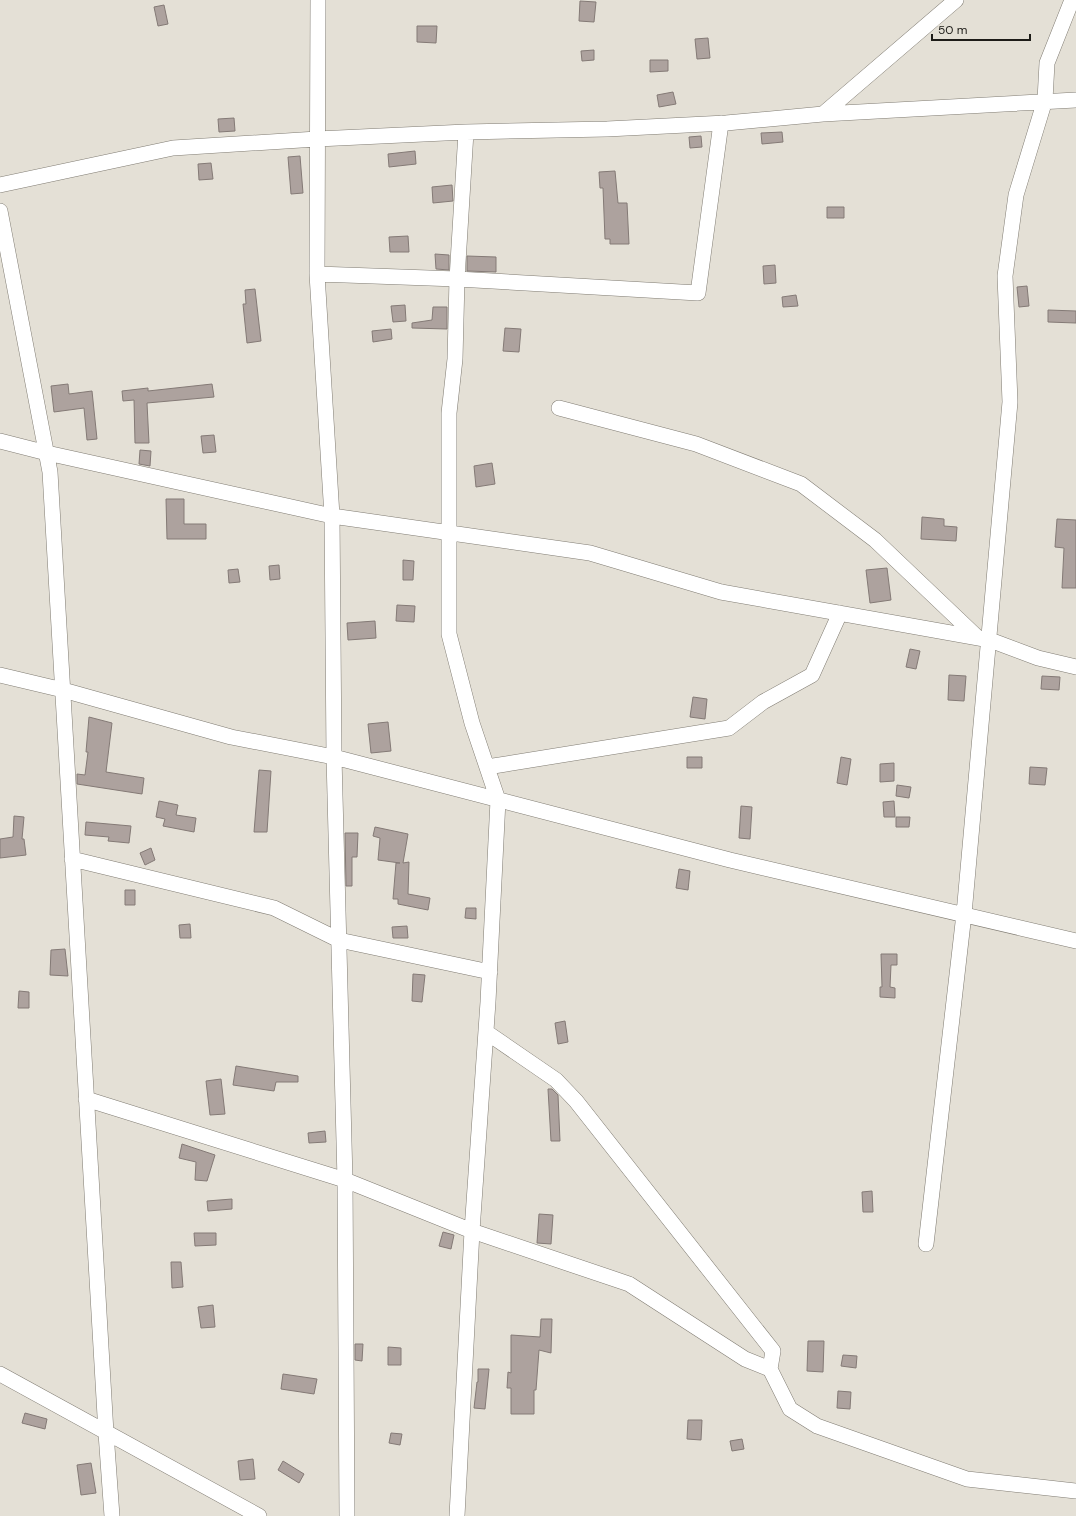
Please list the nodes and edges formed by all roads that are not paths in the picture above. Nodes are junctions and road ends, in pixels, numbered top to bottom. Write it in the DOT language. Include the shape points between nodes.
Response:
graph roads {
  1 [pos="318,0"];
  2 [pos="956,0"];
  3 [pos="1072,0"];
  4 [pos="1045,100"];
  5 [pos="1076,100"];
  6 [pos="823,114"];
  7 [pos="721,123"];
  8 [pos="466,132"];
  9 [pos="317,139"];
  10 [pos="0,185"];
  11 [pos="0,211"];
  12 [pos="317,274"];
  13 [pos="457,279"];
  14 [pos="559,408"];
  15 [pos="0,441"];
  16 [pos="47,453"];
  17 [pos="332,516"];
  18 [pos="449,533"];
  19 [pos="840,613"];
  20 [pos="984,639"];
  21 [pos="1076,667"];
  22 [pos="0,675"];
  23 [pos="63,690"];
  24 [pos="334,758"];
  25 [pos="487,767"];
  26 [pos="498,800"];
  27 [pos="72,860"];
  28 [pos="964,914"];
  29 [pos="339,940"];
  30 [pos="1076,941"];
  31 [pos="490,972"];
  32 [pos="486,1032"];
  33 [pos="86,1099"];
  34 [pos="345,1180"];
  35 [pos="472,1231"];
  36 [pos="926,1244"];
  37 [pos="770,1369"];
  38 [pos="0,1374"];
  39 [pos="106,1433"];
  40 [pos="1076,1491"];
  41 [pos="112,1516"];
  42 [pos="259,1516"];
  43 [pos="348,1516"];
  44 [pos="457,1516"];
  1 -- 9 [label="street"];
  2 -- 6 [label="street"];
  3 -- 4 [label="street" via="1047,63"];
  4 -- 5 [label="street"];
  4 -- 6 [label="street"];
  4 -- 20 [label="street" via="1016,195 1005,276 1010,402"];
  6 -- 7 [label="street"];
  7 -- 8 [label="street"];
  7 -- 13 [label="street" via="698,293"];
  8 -- 9 [label="street"];
  8 -- 13 [label="street"];
  9 -- 10 [label="street" via="173,148"];
  9 -- 12 [label="street"];
  11 -- 16 [label="street"];
  12 -- 13 [label="street"];
  12 -- 17 [label="street"];
  13 -- 18 [label="street" via="455,359 449,413"];
  14 -- 20 [label="street" via="696,444 801,484 875,540"];
  15 -- 16 [label="street"];
  16 -- 17 [label="street"];
  16 -- 23 [label="street"];
  17 -- 18 [label="street"];
  17 -- 24 [label="street"];
  18 -- 19 [label="street" via="590,553 721,592"];
  18 -- 25 [label="street" via="449,634 472,723"];
  19 -- 20 [label="street"];
  19 -- 25 [label="street" via="812,675 763,702 729,728"];
  20 -- 21 [label="street" via="1038,658"];
  20 -- 28 [label="street"];
  22 -- 23 [label="street"];
  23 -- 24 [label="street" via="231,737"];
  23 -- 27 [label="street"];
  24 -- 26 [label="street"];
  24 -- 29 [label="street"];
  25 -- 26 [label="street"];
  26 -- 28 [label="street" via="730,860"];
  26 -- 31 [label="street"];
  27 -- 29 [label="street" via="274,908"];
  27 -- 33 [label="street"];
  28 -- 30 [label="street"];
  28 -- 36 [label="street"];
  29 -- 31 [label="street"];
  29 -- 34 [label="street"];
  31 -- 32 [label="street"];
  32 -- 35 [label="street"];
  32 -- 37 [label="street" via="556,1080 576,1101 773,1351"];
  33 -- 34 [label="street"];
  33 -- 39 [label="street"];
  34 -- 35 [label="street"];
  34 -- 43 [label="street"];
  35 -- 37 [label="street" via="629,1284 745,1359"];
  35 -- 44 [label="street"];
  37 -- 40 [label="street" via="790,1409 817,1426 967,1479"];
  38 -- 39 [label="street"];
  39 -- 41 [label="street"];
  39 -- 42 [label="street"];
}
